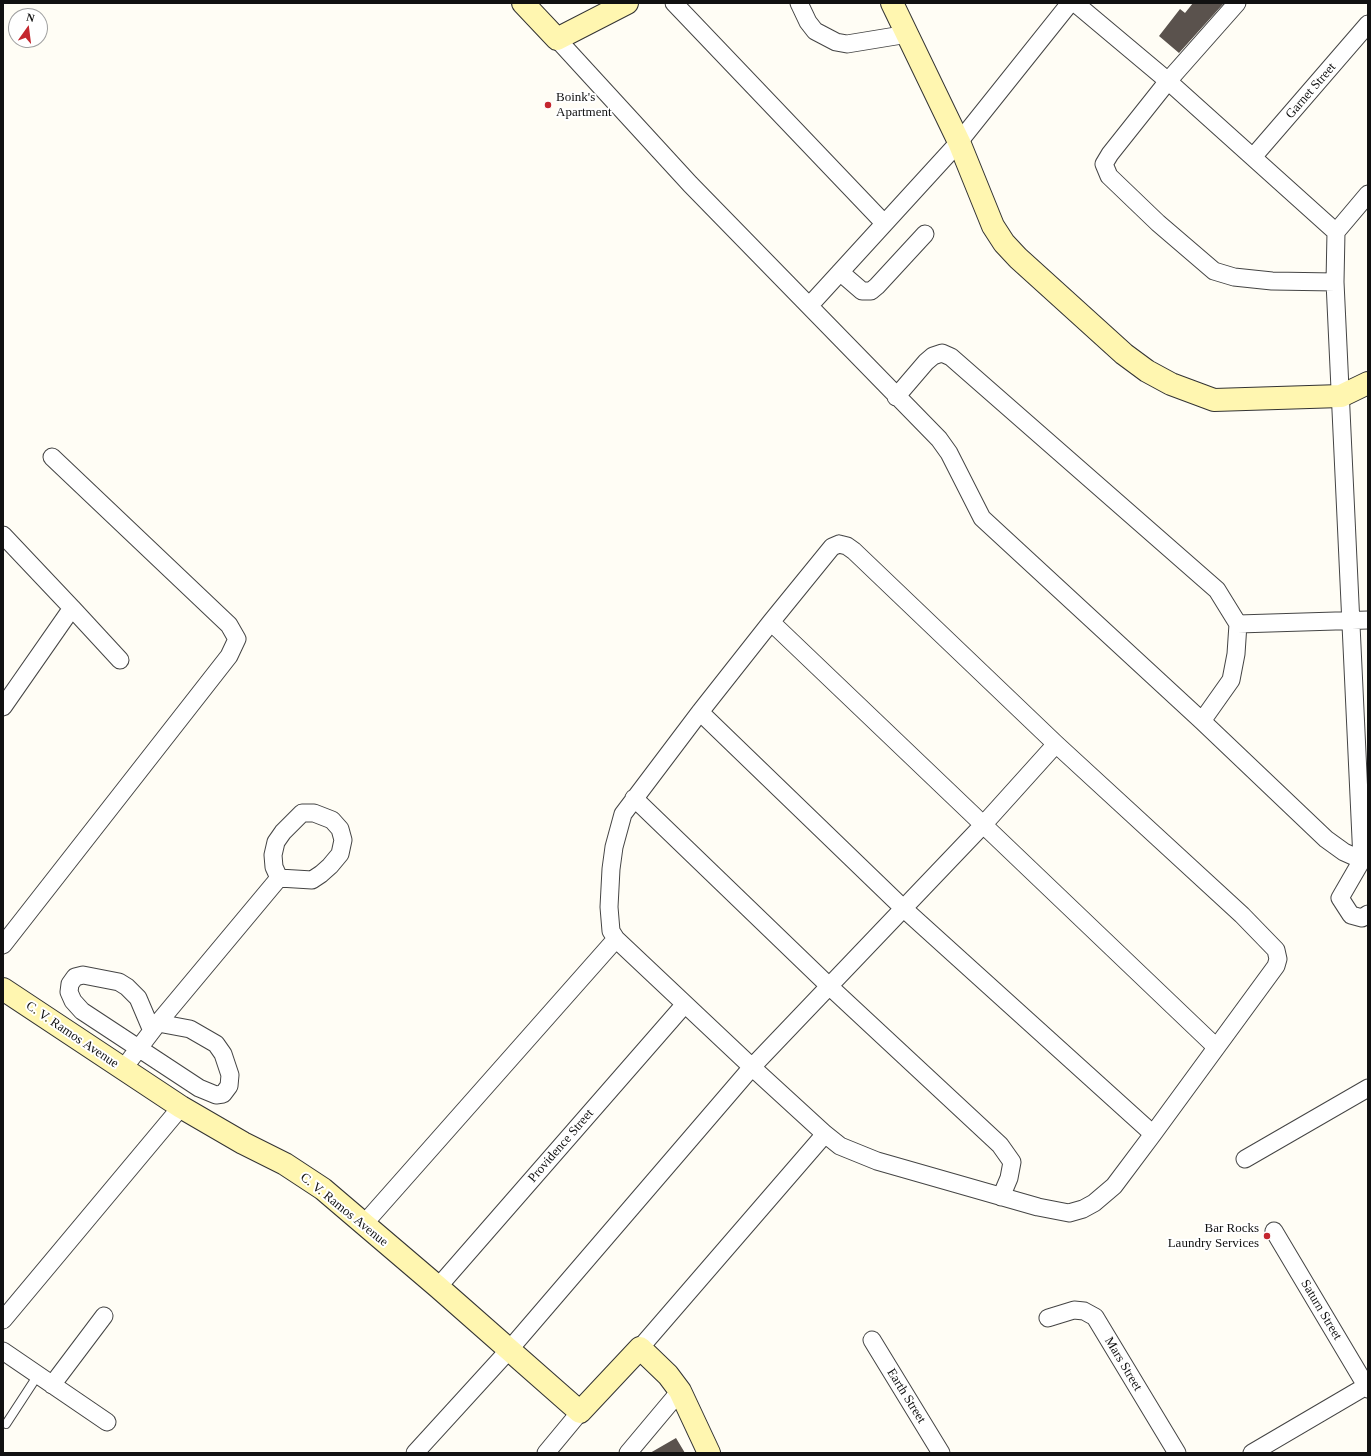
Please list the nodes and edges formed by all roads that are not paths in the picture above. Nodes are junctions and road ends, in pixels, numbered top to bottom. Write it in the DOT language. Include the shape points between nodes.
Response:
graph roads {
  1 [pos="524,3"];
  2 [pos="627,3"];
  3 [pos="674,3"];
  4 [pos="799,3"];
  5 [pos="892,3"];
  6 [pos="1070,3"];
  7 [pos="1075,3"];
  8 [pos="1237,3"];
  9 [pos="1368,24"];
  10 [pos="908,34"];
  11 [pos="557,39"];
  12 [pos="1168,81"];
  13 [pos="959,142"];
  14 [pos="1253,157"];
  15 [pos="1368,194"];
  16 [pos="884,223"];
  17 [pos="1336,232"];
  18 [pos="925,234"];
  19 [pos="840,272"];
  20 [pos="1335,282"];
  21 [pos="810,306"];
  22 [pos="1368,383"];
  23 [pos="1341,396"];
  24 [pos="896,397"];
  25 [pos="52,457"];
  26 [pos="3,535"];
  27 [pos="72,608"];
  28 [pos="1360,620"];
  29 [pos="771,622"];
  30 [pos="1238,624"];
  31 [pos="120,660"];
  32 [pos="3,707"];
  33 [pos="700,712"];
  34 [pos="1202,721"];
  35 [pos="1056,744"];
  36 [pos="634,798"];
  37 [pos="983,825"];
  38 [pos="1365,859"];
  39 [pos="279,878"];
  40 [pos="903,908"];
  41 [pos="1368,914"];
  42 [pos="616,939"];
  43 [pos="3,945"];
  44 [pos="828,985"];
  45 [pos="3,989"];
  46 [pos="685,1004"];
  47 [pos="155,1027"];
  48 [pos="1216,1047"];
  49 [pos="138,1049"];
  50 [pos="752,1067"];
  51 [pos="123,1069"];
  52 [pos="1368,1088"];
  53 [pos="181,1107"];
  54 [pos="825,1134"];
  55 [pos="1153,1134"];
  56 [pos="1245,1159"];
  57 [pos="1001,1197"];
  58 [pos="363,1225"];
  59 [pos="1274,1231"];
  60 [pos="438,1287"];
  61 [pos="104,1316"];
  62 [pos="1048,1318"];
  63 [pos="3,1320"];
  64 [pos="872,1340"];
  65 [pos="640,1348"];
  66 [pos="509,1350"];
  67 [pos="3,1351"];
  68 [pos="38,1375"];
  69 [pos="52,1385"];
  70 [pos="1367,1386"];
  71 [pos="680,1391"];
  72 [pos="580,1412"];
  73 [pos="107,1422"];
  74 [pos="6,1424"];
  75 [pos="415,1453"];
  76 [pos="546,1453"];
  77 [pos="628,1453"];
  78 [pos="709,1453"];
  79 [pos="941,1453"];
  80 [pos="1177,1453"];
  81 [pos="1252,1453"];
  1 -- 11 [label="street"];
  2 -- 11 [label="street"];
  3 -- 16 [label="street"];
  4 -- 10 [label="street" via="815,31 836,42 847,44"];
  5 -- 10 [label="street"];
  6 -- 13 [label="street"];
  7 -- 12 [label="street"];
  8 -- 12 [label="street"];
  9 -- 14 [label="street, Garnet Street"];
  10 -- 13 [label="street"];
  11 -- 21 [label="street" via="690,184"];
  12 -- 14 [label="street"];
  12 -- 20 [label="street" via="1110,154 1104,164 1109,176 1214,271 1234,277 1272,281"];
  13 -- 16 [label="street"];
  13 -- 23 [label="street" via="993,226 1004,243 1118,349 1147,371 1171,384 1214,400"];
  14 -- 17 [label="street"];
  15 -- 17 [label="street"];
  16 -- 19 [label="street"];
  17 -- 20 [label="street"];
  18 -- 19 [label="street" via="870,291 862,292"];
  19 -- 21 [label="street"];
  20 -- 23 [label="street"];
  21 -- 24 [label="street"];
  22 -- 23 [label="street"];
  23 -- 28 [label="street"];
  24 -- 30 [label="street" via="933,356 942,353 951,357 1217,590"];
  24 -- 34 [label="street" via="939,439 949,453 982,518"];
  25 -- 43 [label="street" via="229,625 237,639 229,656"];
  26 -- 27 [label="street"];
  27 -- 31 [label="street"];
  27 -- 32 [label="street"];
  28 -- 30 [label="street"];
  28 -- 38 [label="street"];
  29 -- 33 [label="street"];
  29 -- 35 [label="street" via="832,547 839,544 847,546"];
  29 -- 37 [label="street"];
  30 -- 34 [label="street" via="1231,680"];
  33 -- 36 [label="street"];
  33 -- 40 [label="street"];
  34 -- 38 [label="street" via="1326,839 1344,852"];
  35 -- 37 [label="street"];
  35 -- 48 [label="street" via="1242,915 1276,950 1276,966"];
  36 -- 42 [label="street" via="624,814 618,831 611,869 610,931"];
  36 -- 44 [label="street"];
  37 -- 40 [label="street"];
  37 -- 48 [label="street"];
  38 -- 41 [label="street" via="1340,898 1351,915 1362,918"];
  39 -- 39 [label="street" via="312,880 330,866 340,854 343,840 340,829 332,820 314,813 302,813 287,827 276,842 273,855 274,867"];
  39 -- 47 [label="street"];
  40 -- 44 [label="street"];
  40 -- 55 [label="street"];
  42 -- 46 [label="street"];
  42 -- 58 [label="street"];
  44 -- 50 [label="street"];
  44 -- 57 [label="street" via="1000,1145 1012,1162"];
  45 -- 51 [label="street, C. V. Ramos Avenue"];
  46 -- 50 [label="street"];
  46 -- 60 [label="street, Providence Street"];
  47 -- 49 [label="street"];
  47 -- 49 [label="street" via="138,998 119,982 83,975 76,977 70,984 69,992 82,1011"];
  47 -- 49 [label="street" via="190,1029 216,1044 224,1054 230,1075 223,1094 216,1095 199,1088"];
  48 -- 55 [label="street"];
  49 -- 51 [label="street"];
  50 -- 54 [label="street"];
  50 -- 66 [label="street"];
  51 -- 53 [label="street, C. V. Ramos Avenue"];
  52 -- 56 [label="street"];
  53 -- 58 [label="street, C. V. Ramos Avenue" via="304,1176"];
  53 -- 63 [label="street"];
  54 -- 57 [label="street" via="840,1146 859,1155"];
  54 -- 65 [label="street"];
  55 -- 57 [label="street" via="1114,1186 1083,1209 1069,1213"];
  58 -- 60 [label="street, C. V. Ramos Avenue"];
  59 -- 70 [label="street, Saturn Street"];
  60 -- 66 [label="street, C. V. Ramos Avenue"];
  61 -- 69 [label="street"];
  62 -- 80 [label="street, Mars Street" via="1074,1310 1084,1311 1094,1317"];
  64 -- 79 [label="street, Earth Street"];
  65 -- 71 [label="street" via="668,1375"];
  65 -- 72 [label="street"];
  66 -- 72 [label="street, C. V. Ramos Avenue"];
  66 -- 75 [label="street"];
  67 -- 68 [label="street"];
  68 -- 69 [label="street"];
  68 -- 74 [label="lane"];
  69 -- 73 [label="street"];
  70 -- 81 [label="street"];
  71 -- 77 [label="street"];
  71 -- 78 [label="street"];
  72 -- 76 [label="street"];
}
